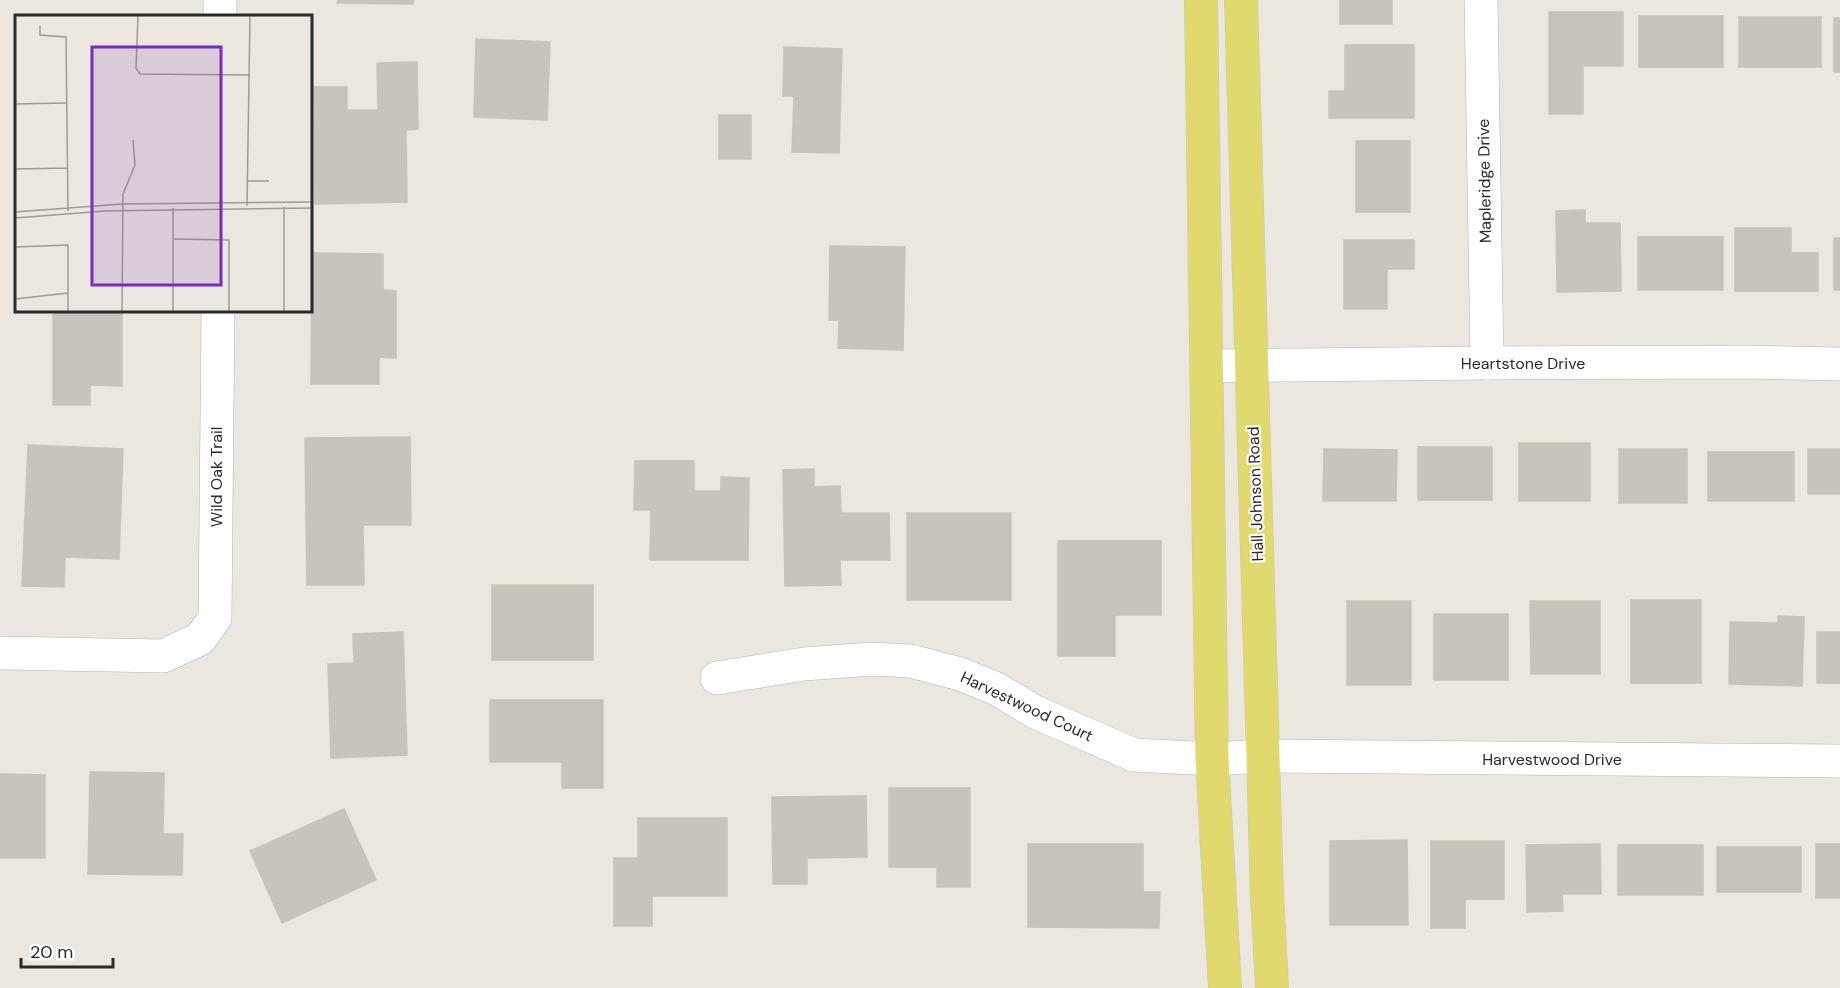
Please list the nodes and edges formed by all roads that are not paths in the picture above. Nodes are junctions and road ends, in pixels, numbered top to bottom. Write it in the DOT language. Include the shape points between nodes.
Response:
graph roads {
  1 [pos="1201,0"];
  2 [pos="1241,0"];
  3 [pos="1481,0"];
  4 [pos="218,312"];
  5 [pos="1487,363"];
  6 [pos="1840,363"];
  7 [pos="1252,364"];
  8 [pos="1206,366"];
  9 [pos="0,653"];
  10 [pos="717,678"];
  11 [pos="1263,756"];
  12 [pos="1212,759"];
  13 [pos="1840,761"];
  14 [pos="1225,988"];
  15 [pos="1272,988"];
  1 -- 8 [label="main road"];
  2 -- 7 [label="main road, Hall Johnson Road"];
  3 -- 5 [label="street, Mapleridge Drive"];
  4 -- 9 [label="street, Wild Oak Trail" via="215,618 200,639 163,656"];
  5 -- 6 [label="street, Heartstone Drive"];
  5 -- 7 [label="street, Heartstone Drive"];
  7 -- 8 [label="street, Heartstone Drive"];
  7 -- 11 [label="main road, Hall Johnson Road"];
  8 -- 12 [label="main road"];
  10 -- 12 [label="street, Harvestwood Court" via="871,658 911,661 997,689 1035,712 1134,754"];
  11 -- 12 [label="street, Harvestwood Court"];
  11 -- 13 [label="street, Harvestwood Drive"];
  11 -- 15 [label="main road, Hall Johnson Road"];
  12 -- 14 [label="main road"];
}
